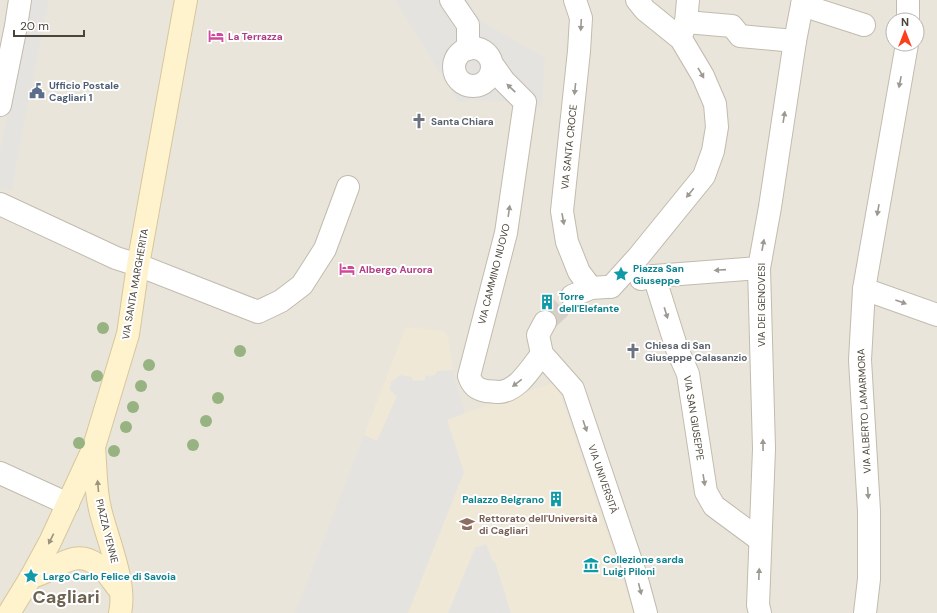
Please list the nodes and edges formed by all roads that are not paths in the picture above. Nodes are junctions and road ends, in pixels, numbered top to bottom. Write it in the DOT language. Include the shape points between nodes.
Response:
graph roads {
  1 [pos="20,0"];
  2 [pos="186,0"];
  3 [pos="451,0"];
  4 [pos="575,0"];
  5 [pos="637,0"];
  6 [pos="688,0"];
  7 [pos="908,0"];
  8 [pos="802,3"];
  9 [pos="908,12"];
  10 [pos="864,25"];
  11 [pos="683,30"];
  12 [pos="795,41"];
  13 [pos="468,49"];
  14 [pos="906,52"];
  15 [pos="492,64"];
  16 [pos="0,105"];
  17 [pos="348,187"];
  18 [pos="0,204"];
  19 [pos="138,264"];
  20 [pos="759,268"];
  21 [pos="654,276"];
  22 [pos="864,289"];
  23 [pos="591,290"];
  24 [pos="937,315"];
  25 [pos="545,322"];
  26 [pos="542,354"];
  27 [pos="94,446"];
  28 [pos="0,473"];
  29 [pos="68,504"];
  30 [pos="760,540"];
  31 [pos="31,577"];
  32 [pos="121,592"];
  33 [pos="9,613"];
  34 [pos="120,613"];
  35 [pos="646,613"];
  36 [pos="760,613"];
  37 [pos="866,613"];
  1 -- 16 [label="street"];
  2 -- 19 [label="street, VIA SANTA MARGHERITA"];
  3 -- 13 [label="street" via="468,25"];
  4 -- 23 [label="street, VIA SANTA CROCE, one-way" via="581,18 580,44 562,211 567,242 579,272"];
  5 -- 11 [label="street" via="645,10"];
  6 -- 11 [label="street"];
  7 -- 9 [label="street"];
  8 -- 10 [label="street"];
  8 -- 12 [label="street, VIA DEI GENOVESI"];
  11 -- 12 [label="street" via="732,26 740,36"];
  11 -- 23 [label="street, one-way" via="715,104 717,128 714,151 704,176 639,256"];
  20 -- 12 [label="street, VIA DEI GENOVESI, one-way"];
  13 -- 15 [label="street, VIA CAMMINO NUOVO" via="478,49 487,54"];
  13 -- 15 [label="street" via="455,61 454,70 457,78 464,84 472,86 487,80 492,72"];
  14 -- 22 [label="street, VIA ALBERTO LAMARMORA, one-way"];
  26 -- 15 [label="street, VIA CAMMINO NUOVO, one-way" via="521,380 511,388 499,392 481,390 472,384 469,376 506,233 525,102 504,81"];
  17 -- 19 [label="street" via="325,249 302,285 281,301 258,312"];
  18 -- 19 [label="street" via="116,258"];
  19 -- 27 [label="street, VIA SANTA MARGHERITA" via="128,334"];
  20 -- 21 [label="street, one-way"];
  30 -- 20 [label="street, VIA DEI GENOVESI, one-way" via="764,449"];
  21 -- 23 [label="street"];
  21 -- 30 [label="street, VIA SAN GIUSEPPE, one-way" via="677,349 688,374 706,492 714,506"];
  22 -- 24 [label="street, one-way"];
  22 -- 37 [label="street, VIA ALBERTO LAMARMORA, one-way" via="860,360 869,511"];
  25 -- 26 [label="street" via="538,335"];
  26 -- 35 [label="street, VIA UNIVERSITÀ, one-way" via="573,390 636,576"];
  27 -- 29 [label="street, VIA SANTA MARGHERITA"];
  32 -- 27 [label="street, PIAZZA YENNE, one-way" via="99,507"];
  28 -- 29 [label="street"];
  29 -- 31 [label="street, VIA SANTA MARGHERITA, one-way"];
  36 -- 30 [label="street, VIA DEI GENOVESI, one-way"];
  31 -- 32 [label="street" via="40,575 70,558 84,559 98,565"];
  31 -- 33 [label="street, VIA SANTA MARGHERITA"];
  32 -- 34 [label="street, PIAZZA YENNE"];
}
